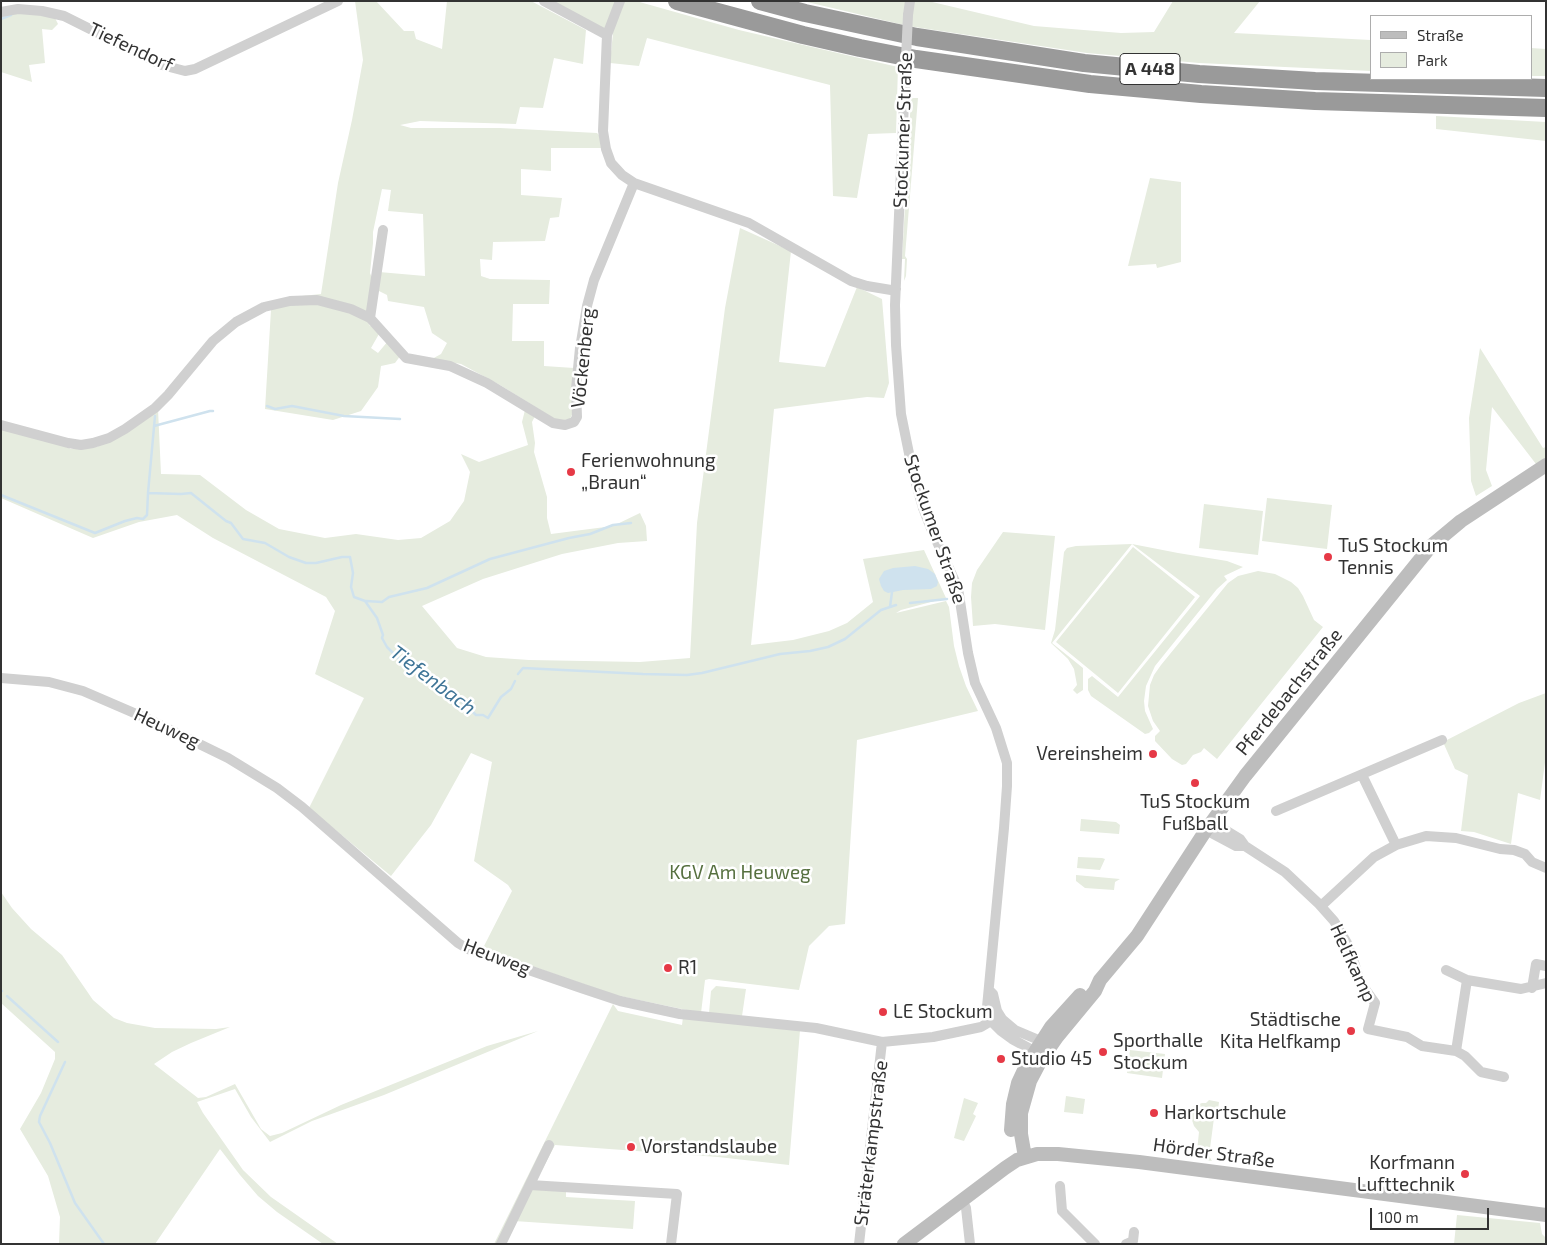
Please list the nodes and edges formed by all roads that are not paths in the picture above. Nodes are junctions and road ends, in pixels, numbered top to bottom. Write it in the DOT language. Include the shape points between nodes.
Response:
graph roads {
  1 [pos="338,1"];
  2 [pos="544,1"];
  3 [pos="620,1"];
  4 [pos="677,1"];
  5 [pos="760,1"];
  6 [pos="910,1"];
  7 [pos="1,12"];
  8 [pos="607,35"];
  9 [pos="1546,88"];
  10 [pos="1546,108"];
  11 [pos="634,183"];
  12 [pos="383,230"];
  13 [pos="896,289"];
  14 [pos="370,318"];
  15 [pos="1,425"];
  16 [pos="1546,465"];
  17 [pos="1,678"];
  18 [pos="1442,740"];
  19 [pos="1362,775"];
  20 [pos="1276,811"];
  21 [pos="1209,826"];
  22 [pos="1396,845"];
  23 [pos="1546,868"];
  24 [pos="1321,906"];
  25 [pos="1546,966"];
  26 [pos="1446,970"];
  27 [pos="1467,980"];
  28 [pos="1546,983"];
  29 [pos="1532,988"];
  30 [pos="990,990"];
  31 [pos="997,1011"];
  32 [pos="991,1021"];
  33 [pos="882,1042"];
  34 [pos="1041,1047"];
  35 [pos="1456,1051"];
  36 [pos="1504,1077"];
  37 [pos="549,1145"];
  38 [pos="1021,1158"];
  39 [pos="530,1185"];
  40 [pos="1060,1186"];
  41 [pos="962,1200"];
  42 [pos="1546,1215"];
  43 [pos="1134,1232"];
  44 [pos="501,1244"];
  45 [pos="672,1244"];
  46 [pos="859,1244"];
  47 [pos="904,1244"];
  48 [pos="970,1244"];
  49 [pos="1095,1244"];
  50 [pos="1126,1244"];
  1 -- 7 [label="street, Tiefendorf" via="186,71 162,65 64,16 18,9"];
  2 -- 8 [label="street"];
  3 -- 8 [label="street"];
  4 -- 10 [label="highway, A 448" via="878,52 1090,84 1306,100"];
  5 -- 9 [label="highway, A 448" via="805,14 917,37 1084,63 1315,81"];
  6 -- 13 [label="street, Stockumer Straße, bridge"];
  8 -- 11 [label="street" via="603,131 606,149 611,163 622,176"];
  11 -- 13 [label="street" via="749,223 851,281"];
  11 -- 14 [label="street, Vöckenberg" via="594,280 587,306 574,422 553,424 487,382 450,366 406,358"];
  12 -- 14 [label="street"];
  13 -- 30 [label="street, Stockumer Straße" via="901,414 913,473 932,531 958,588 976,683 1007,763"];
  14 -- 15 [label="street, Vöckenberg" via="317,300 290,301 264,307 236,322 213,341 155,408 117,434 93,444 68,443"];
  16 -- 21 [label="main road, Pferdebachstraße" via="1460,521 1431,546 1245,776"];
  17 -- 33 [label="street, Heuweg" via="49,682 83,691 228,758 302,807 468,949 620,1001 650,1008 816,1028"];
  18 -- 19 [label="street"];
  19 -- 20 [label="street"];
  19 -- 22 [label="street"];
  21 -- 24 [label="street, Helfkamp" via="1240,839 1245,846 1285,872"];
  21 -- 34 [label="main road, Pferdebachstraße" via="1137,936 1100,980 1095,991"];
  22 -- 23 [label="street" via="1426,836 1456,838 1514,850"];
  22 -- 24 [label="street" via="1368,861"];
  24 -- 35 [label="street, Helfkamp" via="1340,931 1360,982 1375,1003 1368,1029 1407,1037 1422,1046"];
  25 -- 29 [label="street" via="1536,964"];
  26 -- 27 [label="street"];
  27 -- 29 [label="street"];
  27 -- 35 [label="street"];
  28 -- 29 [label="street"];
  30 -- 31 [label="street, Stockumer Straße"];
  30 -- 32 [label="street, Stockumer Straße" via="987,1007"];
  31 -- 32 [label="street"];
  31 -- 34 [label="street, Stockumer Straße" via="1015,1030"];
  32 -- 33 [label="street, Heuweg" via="981,1027 933,1037"];
  32 -- 34 [label="street" via="1006,1036"];
  33 -- 46 [label="street, Sträterkampstraße"];
  34 -- 38 [label="main road, Pferdebachstraße" via="1018,1083 1013,1104 1012,1136"];
  35 -- 36 [label="street" via="1481,1072"];
  37 -- 39 [label="street"];
  38 -- 41 [label="main road, Hörder Straße"];
  38 -- 42 [label="main road, Hörder Straße" via="1058,1154 1139,1162"];
  39 -- 44 [label="street"];
  39 -- 45 [label="street" via="677,1194"];
  40 -- 49 [label="street" via="1062,1211"];
  41 -- 47 [label="main road, Hörder Straße"];
  41 -- 48 [label="street" via="966,1208"];
  43 -- 50 [label="street" via="1133,1241"];
}
